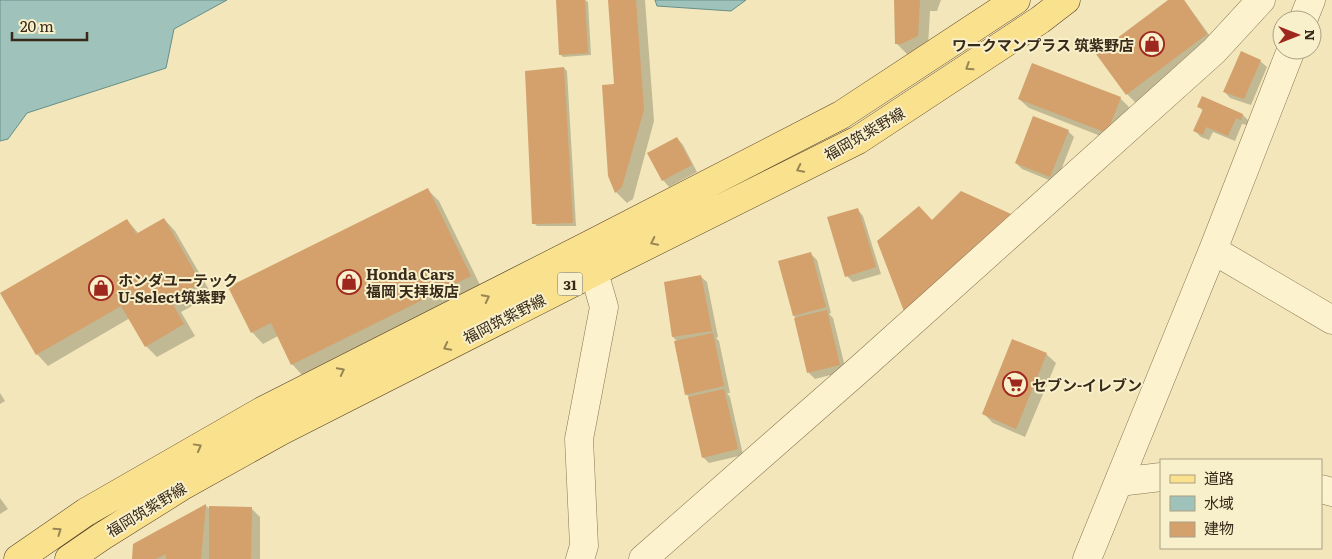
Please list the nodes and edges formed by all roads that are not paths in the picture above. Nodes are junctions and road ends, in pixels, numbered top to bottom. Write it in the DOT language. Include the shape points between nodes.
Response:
graph roads {
  1 [pos="1016,0"];
  2 [pos="1066,0"];
  3 [pos="1261,0"];
  4 [pos="1287,60"];
  5 [pos="1213,250"];
  6 [pos="594,272"];
  7 [pos="1332,320"];
  8 [pos="1160,477"];
  9 [pos="1119,482"];
  10 [pos="18,559"];
  11 [pos="69,559"];
  12 [pos="580,559"];
  13 [pos="643,559"];
  14 [pos="1087,559"];
  10 -- 1 [label="main road, 福岡筑紫野線 / 31, one-way" via="86,512 262,411 841,115"];
  2 -- 6 [label="main road, 福岡筑紫野線 / 31, one-way" via="858,140"];
  3 -- 13 [label="street" via="1214,50"];
  4 -- 5 [label="street"];
  5 -- 7 [label="street"];
  5 -- 9 [label="street"];
  6 -- 11 [label="main road, 福岡筑紫野線 / 31, one-way" via="282,431 184,485"];
  6 -- 12 [label="street" via="604,307 579,439 584,546"];
  8 -- 9 [label="street"];
  9 -- 14 [label="street"];
}
